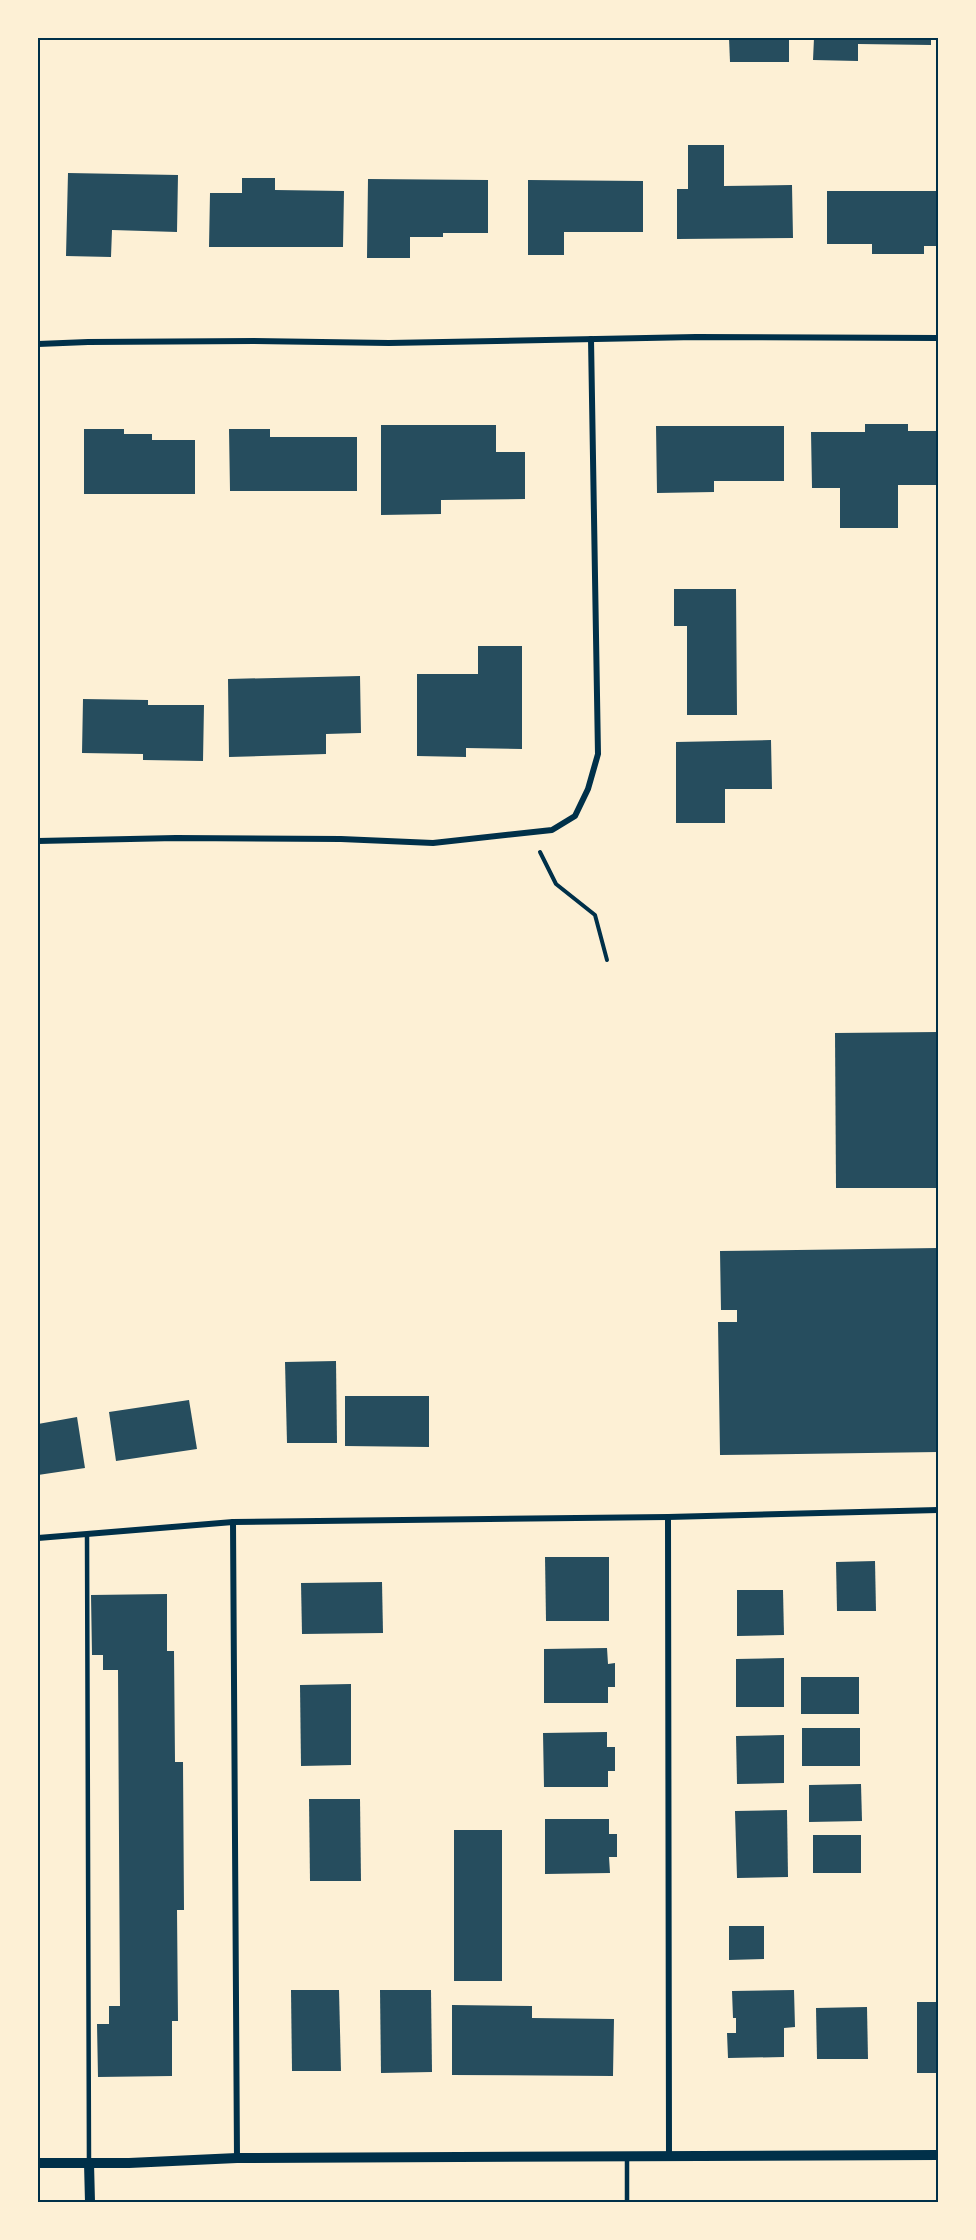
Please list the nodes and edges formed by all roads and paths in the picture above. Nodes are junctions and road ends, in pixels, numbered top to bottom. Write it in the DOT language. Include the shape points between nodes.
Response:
graph roads {
  1 [pos="939,338"];
  2 [pos="591,339"];
  3 [pos="38,344"];
  4 [pos="531,832"];
  5 [pos="38,841"];
  6 [pos="607,960"];
  7 [pos="939,1510"];
  8 [pos="668,1517"];
  9 [pos="233,1522"];
  10 [pos="87,1534"];
  11 [pos="38,1538"];
  12 [pos="669,2155"];
  13 [pos="939,2155"];
  14 [pos="627,2156"];
  15 [pos="237,2158"];
  16 [pos="38,2163"];
  17 [pos="89,2163"];
  18 [pos="90,2202"];
  19 [pos="627,2202"];
  1 -- 2 [label="street"];
  2 -- 3 [label="street"];
  2 -- 4 [label="street" via="598,754 575,816 552,830"];
  4 -- 5 [label="street" via="433,843 342,838"];
  4 -- 6 [label="path" via="556,884 595,915"];
  7 -- 8 [label="street"];
  8 -- 9 [label="street"];
  8 -- 12 [label="street"];
  9 -- 10 [label="street"];
  9 -- 15 [label="street"];
  10 -- 11 [label="street"];
  10 -- 17 [label="lane"];
  12 -- 13 [label="street"];
  12 -- 14 [label="street"];
  14 -- 15 [label="street"];
  14 -- 19 [label="lane"];
  15 -- 17 [label="street"];
  16 -- 17 [label="street"];
  17 -- 18 [label="street"];
}
